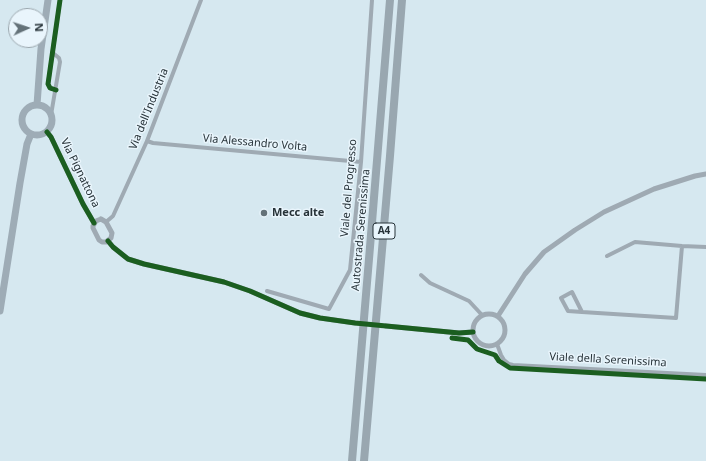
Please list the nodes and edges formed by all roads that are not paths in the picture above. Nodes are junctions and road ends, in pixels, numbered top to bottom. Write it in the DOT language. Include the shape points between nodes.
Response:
graph roads {
  1 [pos="48,0"];
  2 [pos="60,0"];
  3 [pos="201,0"];
  4 [pos="372,0"];
  5 [pos="390,0"];
  6 [pos="402,0"];
  7 [pos="52,53"];
  8 [pos="56,90"];
  9 [pos="37,105"];
  10 [pos="52,115"];
  11 [pos="47,132"];
  12 [pos="31,134"];
  13 [pos="147,141"];
  14 [pos="362,162"];
  15 [pos="706,174"];
  16 [pos="106,222"];
  17 [pos="94,223"];
  18 [pos="108,241"];
  19 [pos="682,246"];
  20 [pos="706,247"];
  21 [pos="606,256"];
  22 [pos="421,275"];
  23 [pos="268,291"];
  24 [pos="0,311"];
  25 [pos="582,312"];
  26 [pos="482,315"];
  27 [pos="498,316"];
  28 [pos="355,323"];
  29 [pos="386,326"];
  30 [pos="473,332"];
  31 [pos="497,344"];
  32 [pos="706,376"];
  33 [pos="352,461"];
  34 [pos="364,461"];
  1 -- 9 [label="main road"];
  2 -- 7 [label="street"];
  3 -- 13 [label="street, Via dell'Industria"];
  4 -- 14 [label="street, Viale del Progresso"];
  5 -- 33 [label="highway, Autostrada Serenissima / A4"];
  6 -- 34 [label="highway, Autostrada Serenissima / A4"];
  7 -- 8 [label="street" via="60,62"];
  7 -- 8 [label="street" via="48,84"];
  8 -- 10 [label="street"];
  9 -- 10 [label="main road" via="46,108"];
  9 -- 12 [label="main road" via="27,109 22,118 24,126"];
  10 -- 11 [label="main road" via="51,126"];
  11 -- 12 [label="main road" via="41,135"];
  11 -- 17 [label="street, Via Pignattona"];
  12 -- 24 [label="main road" via="20,183"];
  13 -- 14 [label="street, Via Alessandro Volta"];
  13 -- 16 [label="street, Via dell'Industria" via="113,216"];
  14 -- 23 [label="street, Viale del Progresso" via="350,270 329,308"];
  15 -- 27 [label="street" via="654,189 604,212 576,230 544,252 525,274"];
  16 -- 17 [label="street" via="101,220"];
  16 -- 18 [label="street" via="112,235"];
  17 -- 18 [label="street" via="93,228 99,240"];
  18 -- 28 [label="street" via="128,259 224,282 300,313"];
  19 -- 20 [label="street"];
  19 -- 21 [label="street" via="635,242"];
  19 -- 25 [label="street" via="676,318"];
  22 -- 26 [label="street" via="469,301"];
  25 -- 25 [label="street" via="572,292 561,298 568,311"];
  26 -- 27 [label="street"];
  26 -- 30 [label="street" via="475,322"];
  27 -- 31 [label="street" via="505,330 504,336"];
  29 -- 30 [label="street"];
  30 -- 31 [label="street" via="482,344"];
  31 -- 32 [label="street, Viale della Serenissima" via="504,360 511,365"];
}
